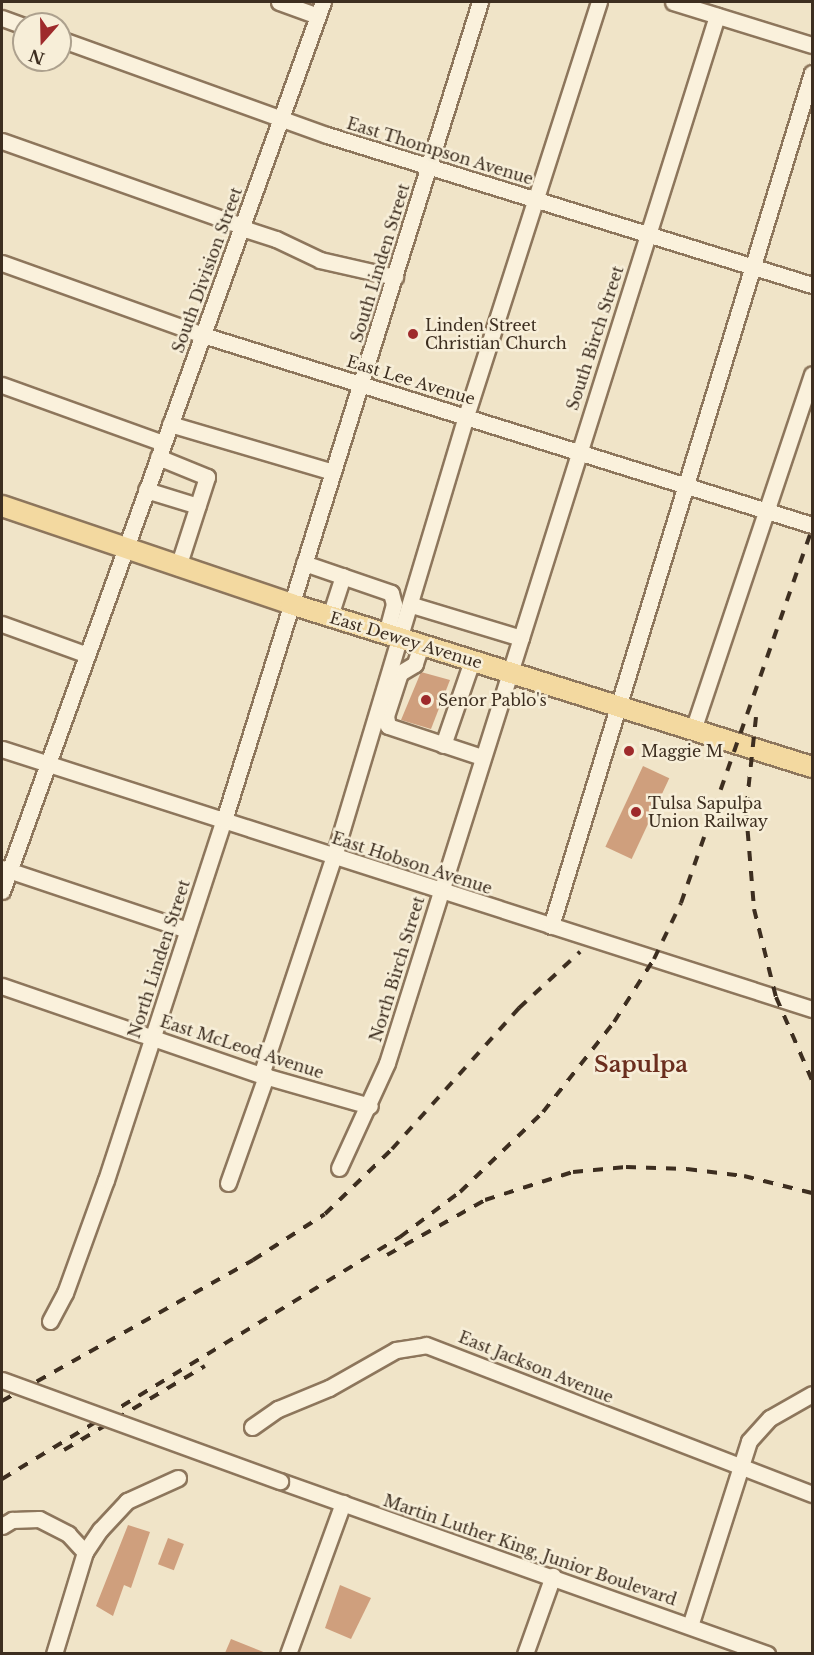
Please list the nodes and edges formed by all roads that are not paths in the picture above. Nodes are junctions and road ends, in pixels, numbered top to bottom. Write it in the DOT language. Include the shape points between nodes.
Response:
graph roads {
  1 [pos="279,2"];
  2 [pos="480,2"];
  3 [pos="599,2"];
  4 [pos="673,2"];
  5 [pos="320,9"];
  6 [pos="717,16"];
  7 [pos="72,43"];
  8 [pos="813,45"];
  9 [pos="813,73"];
  10 [pos="280,119"];
  11 [pos="2,141"];
  12 [pos="429,165"];
  13 [pos="533,200"];
  14 [pos="242,227"];
  15 [pos="647,234"];
  16 [pos="2,263"];
  17 [pos="753,269"];
  18 [pos="394,277"];
  19 [pos="813,285"];
  20 [pos="203,334"];
  21 [pos="813,374"];
  22 [pos="361,383"];
  23 [pos="2,385"];
  24 [pos="466,416"];
  25 [pos="170,424"];
  26 [pos="161,450"];
  27 [pos="576,452"];
  28 [pos="333,472"];
  29 [pos="687,486"];
  30 [pos="146,490"];
  31 [pos="2,506"];
  32 [pos="198,506"];
  33 [pos="768,511"];
  34 [pos="813,525"];
  35 [pos="124,550"];
  36 [pos="304,563"];
  37 [pos="178,567"];
  38 [pos="343,576"];
  39 [pos="291,604"];
  40 [pos="412,605"];
  41 [pos="330,616"];
  42 [pos="2,624"];
  43 [pos="394,636"];
  44 [pos="521,638"];
  45 [pos="421,645"];
  46 [pos="86,654"];
  47 [pos="472,661"];
  48 [pos="510,673"];
  49 [pos="618,707"];
  50 [pos="693,730"];
  51 [pos="443,745"];
  52 [pos="2,749"];
  53 [pos="482,757"];
  54 [pos="47,766"];
  55 [pos="813,767"];
  56 [pos="224,820"];
  57 [pos="334,856"];
  58 [pos="5,869"];
  59 [pos="2,891"];
  60 [pos="440,891"];
  61 [pos="551,926"];
  62 [pos="187,930"];
  63 [pos="2,986"];
  64 [pos="813,1009"];
  65 [pos="152,1037"];
  66 [pos="264,1075"];
  67 [pos="370,1106"];
  68 [pos="339,1168"];
  69 [pos="228,1183"];
  70 [pos="50,1322"];
  71 [pos="2,1380"];
  72 [pos="813,1394"];
  73 [pos="252,1427"];
  74 [pos="739,1467"];
  75 [pos="178,1478"];
  76 [pos="813,1494"];
  77 [pos="344,1503"];
  78 [pos="2,1526"];
  79 [pos="85,1552"];
  80 [pos="553,1576"];
  81 [pos="690,1626"];
  82 [pos="757,1652"];
  83 [pos="54,1653"];
  84 [pos="288,1653"];
  85 [pos="525,1653"];
  1 -- 5 [label="street"];
  2 -- 12 [label="street, South Linden Street"];
  3 -- 13 [label="street"];
  4 -- 6 [label="street"];
  5 -- 10 [label="street, South Division Street"];
  6 -- 8 [label="street"];
  6 -- 15 [label="street, South Birch Street"];
  7 -- 10 [label="street, East Thompson Avenue"];
  9 -- 17 [label="street"];
  10 -- 12 [label="street, East Thompson Avenue"];
  10 -- 14 [label="street, South Division Street"];
  11 -- 14 [label="street"];
  12 -- 13 [label="street, East Thompson Avenue"];
  12 -- 18 [label="street, South Linden Street"];
  13 -- 15 [label="street, East Thompson Avenue"];
  13 -- 24 [label="street"];
  14 -- 18 [label="street" via="320,260"];
  14 -- 20 [label="street, South Division Street"];
  15 -- 17 [label="street, East Thompson Avenue"];
  15 -- 27 [label="street, South Birch Street"];
  16 -- 20 [label="street, East Lee Avenue"];
  17 -- 19 [label="street, East Thompson Avenue"];
  17 -- 29 [label="street"];
  18 -- 22 [label="street, South Linden Street"];
  20 -- 22 [label="street, East Lee Avenue"];
  20 -- 25 [label="street, South Division Street"];
  21 -- 33 [label="street"];
  22 -- 24 [label="street, East Lee Avenue"];
  22 -- 28 [label="street, South Linden Street"];
  23 -- 26 [label="street"];
  24 -- 27 [label="street, East Lee Avenue"];
  24 -- 40 [label="street"];
  25 -- 26 [label="street, South Division Street"];
  25 -- 28 [label="street"];
  26 -- 30 [label="street, South Division Street"];
  26 -- 32 [label="street" via="207,477"];
  27 -- 29 [label="street, East Lee Avenue"];
  27 -- 44 [label="street, South Birch Street"];
  28 -- 36 [label="street, South Linden Street"];
  29 -- 33 [label="street, East Lee Avenue"];
  29 -- 49 [label="street"];
  30 -- 32 [label="street"];
  30 -- 35 [label="street, South Division Street"];
  31 -- 35 [label="main road, East Dewey Avenue"];
  32 -- 37 [label="street"];
  33 -- 34 [label="street, East Lee Avenue"];
  33 -- 50 [label="street"];
  35 -- 37 [label="main road, East Dewey Avenue"];
  35 -- 46 [label="street, South Division Street"];
  36 -- 38 [label="street"];
  36 -- 39 [label="street, South Linden Street"];
  37 -- 39 [label="main road, East Dewey Avenue"];
  38 -- 41 [label="street"];
  38 -- 43 [label="street" via="391,593"];
  39 -- 41 [label="main road, East Dewey Avenue"];
  39 -- 56 [label="street, North Linden Street"];
  40 -- 43 [label="street"];
  40 -- 44 [label="street"];
  41 -- 43 [label="main road, East Dewey Avenue"];
  42 -- 46 [label="street"];
  43 -- 45 [label="main road, East Dewey Avenue"];
  43 -- 57 [label="street"];
  44 -- 48 [label="street, South Birch Street"];
  45 -- 47 [label="main road, East Dewey Avenue"];
  45 -- 51 [label="street" via="415,664 400,672 386,716 388,726"];
  46 -- 54 [label="street, South Division Street"];
  47 -- 48 [label="main road, East Dewey Avenue"];
  47 -- 51 [label="street"];
  48 -- 49 [label="main road, East Dewey Avenue"];
  48 -- 53 [label="street, North Birch Street"];
  49 -- 50 [label="main road, East Dewey Avenue"];
  49 -- 61 [label="street"];
  50 -- 55 [label="main road, East Dewey Avenue"];
  51 -- 53 [label="street"];
  52 -- 54 [label="street, East Hobson Avenue"];
  53 -- 60 [label="street, North Birch Street"];
  54 -- 56 [label="street, East Hobson Avenue"];
  54 -- 58 [label="street, South Division Street"];
  56 -- 57 [label="street, East Hobson Avenue"];
  56 -- 62 [label="street, North Linden Street"];
  57 -- 60 [label="street, East Hobson Avenue"];
  57 -- 66 [label="street"];
  58 -- 59 [label="street, South Division Street"];
  58 -- 62 [label="street"];
  60 -- 61 [label="street, East Hobson Avenue"];
  60 -- 67 [label="street, North Birch Street"];
  61 -- 64 [label="street, East Hobson Avenue"];
  62 -- 65 [label="street, North Linden Street"];
  63 -- 65 [label="street, East McLeod Avenue"];
  65 -- 66 [label="street, East McLeod Avenue"];
  65 -- 70 [label="street, North Linden Street" via="106,1180 65,1293"];
  66 -- 67 [label="street, East McLeod Avenue"];
  66 -- 69 [label="street"];
  67 -- 68 [label="street, North Birch Street"];
  71 -- 77 [label="street, Martin Luther King, Junior Boulevard, bridge"];
  72 -- 74 [label="street" via="770,1419 749,1441"];
  73 -- 74 [label="street, East Jackson Avenue" via="278,1409 329,1388 396,1350 426,1345"];
  74 -- 76 [label="street, East Jackson Avenue"];
  74 -- 81 [label="street"];
  75 -- 79 [label="street" via="127,1501"];
  77 -- 80 [label="street, Martin Luther King, Junior Boulevard"];
  77 -- 84 [label="street"];
  78 -- 79 [label="street" via="12,1520 39,1519 68,1534"];
  79 -- 83 [label="street"];
  80 -- 81 [label="street, Martin Luther King, Junior Boulevard"];
  80 -- 85 [label="street"];
  81 -- 82 [label="street, Martin Luther King, Junior Boulevard"];
}
